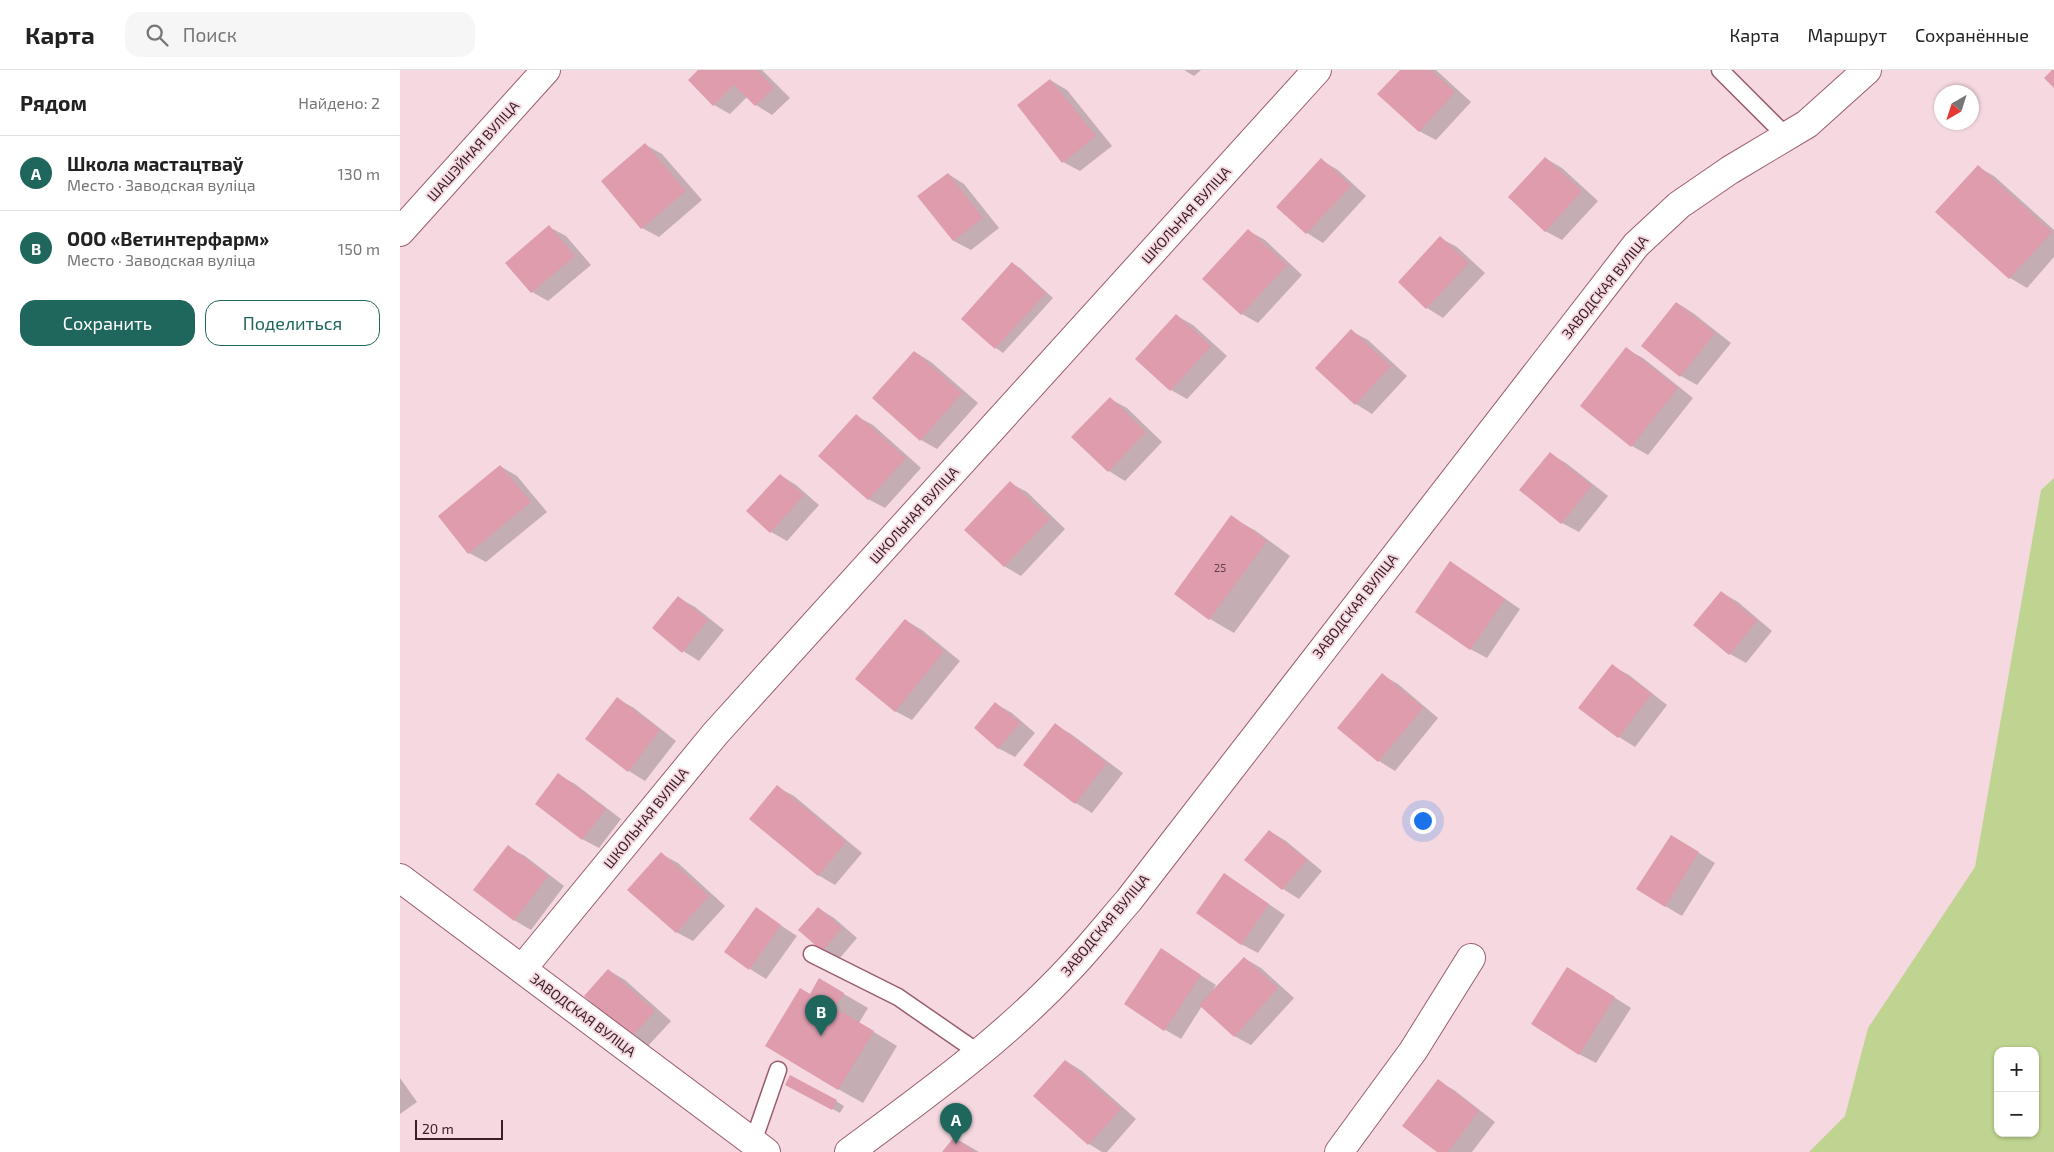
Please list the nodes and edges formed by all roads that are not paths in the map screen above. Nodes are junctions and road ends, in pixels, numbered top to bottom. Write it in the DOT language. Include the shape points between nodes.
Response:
graph roads {
  1 [pos="546,70"];
  2 [pos="1317,70"];
  3 [pos="1720,70"];
  4 [pos="1867,70"];
  5 [pos="1786,136"];
  6 [pos="400,232"];
  7 [pos="400,878"];
  8 [pos="812,954"];
  9 [pos="1471,958"];
  10 [pos="522,969"];
  11 [pos="979,1053"];
  12 [pos="778,1070"];
  13 [pos="760,1147"];
  14 [pos="850,1152"];
  15 [pos="1339,1152"];
  1 -- 6 [label="street, ШАШЭЙНАЯ ВУЛІЦА"];
  2 -- 10 [label="street, ШКОЛЬНАЯ ВУЛІЦА" via="715,734"];
  3 -- 5 [label="lane"];
  4 -- 5 [label="street, ЗАВОДСКАЯ ВУЛІЦА" via="1807,124"];
  5 -- 11 [label="street, ЗАВОДСКАЯ ВУЛІЦА" via="1679,205 1636,245 1129,900 1069,970"];
  7 -- 10 [label="street, ЗАВОДСКАЯ ВУЛІЦА"];
  8 -- 11 [label="lane" via="898,997"];
  9 -- 15 [label="street" via="1413,1052"];
  10 -- 13 [label="street, ЗАВОДСКАЯ ВУЛІЦА"];
  11 -- 14 [label="street, ЗАВОДСКАЯ ВУЛІЦА"];
  12 -- 13 [label="lane"];
}
